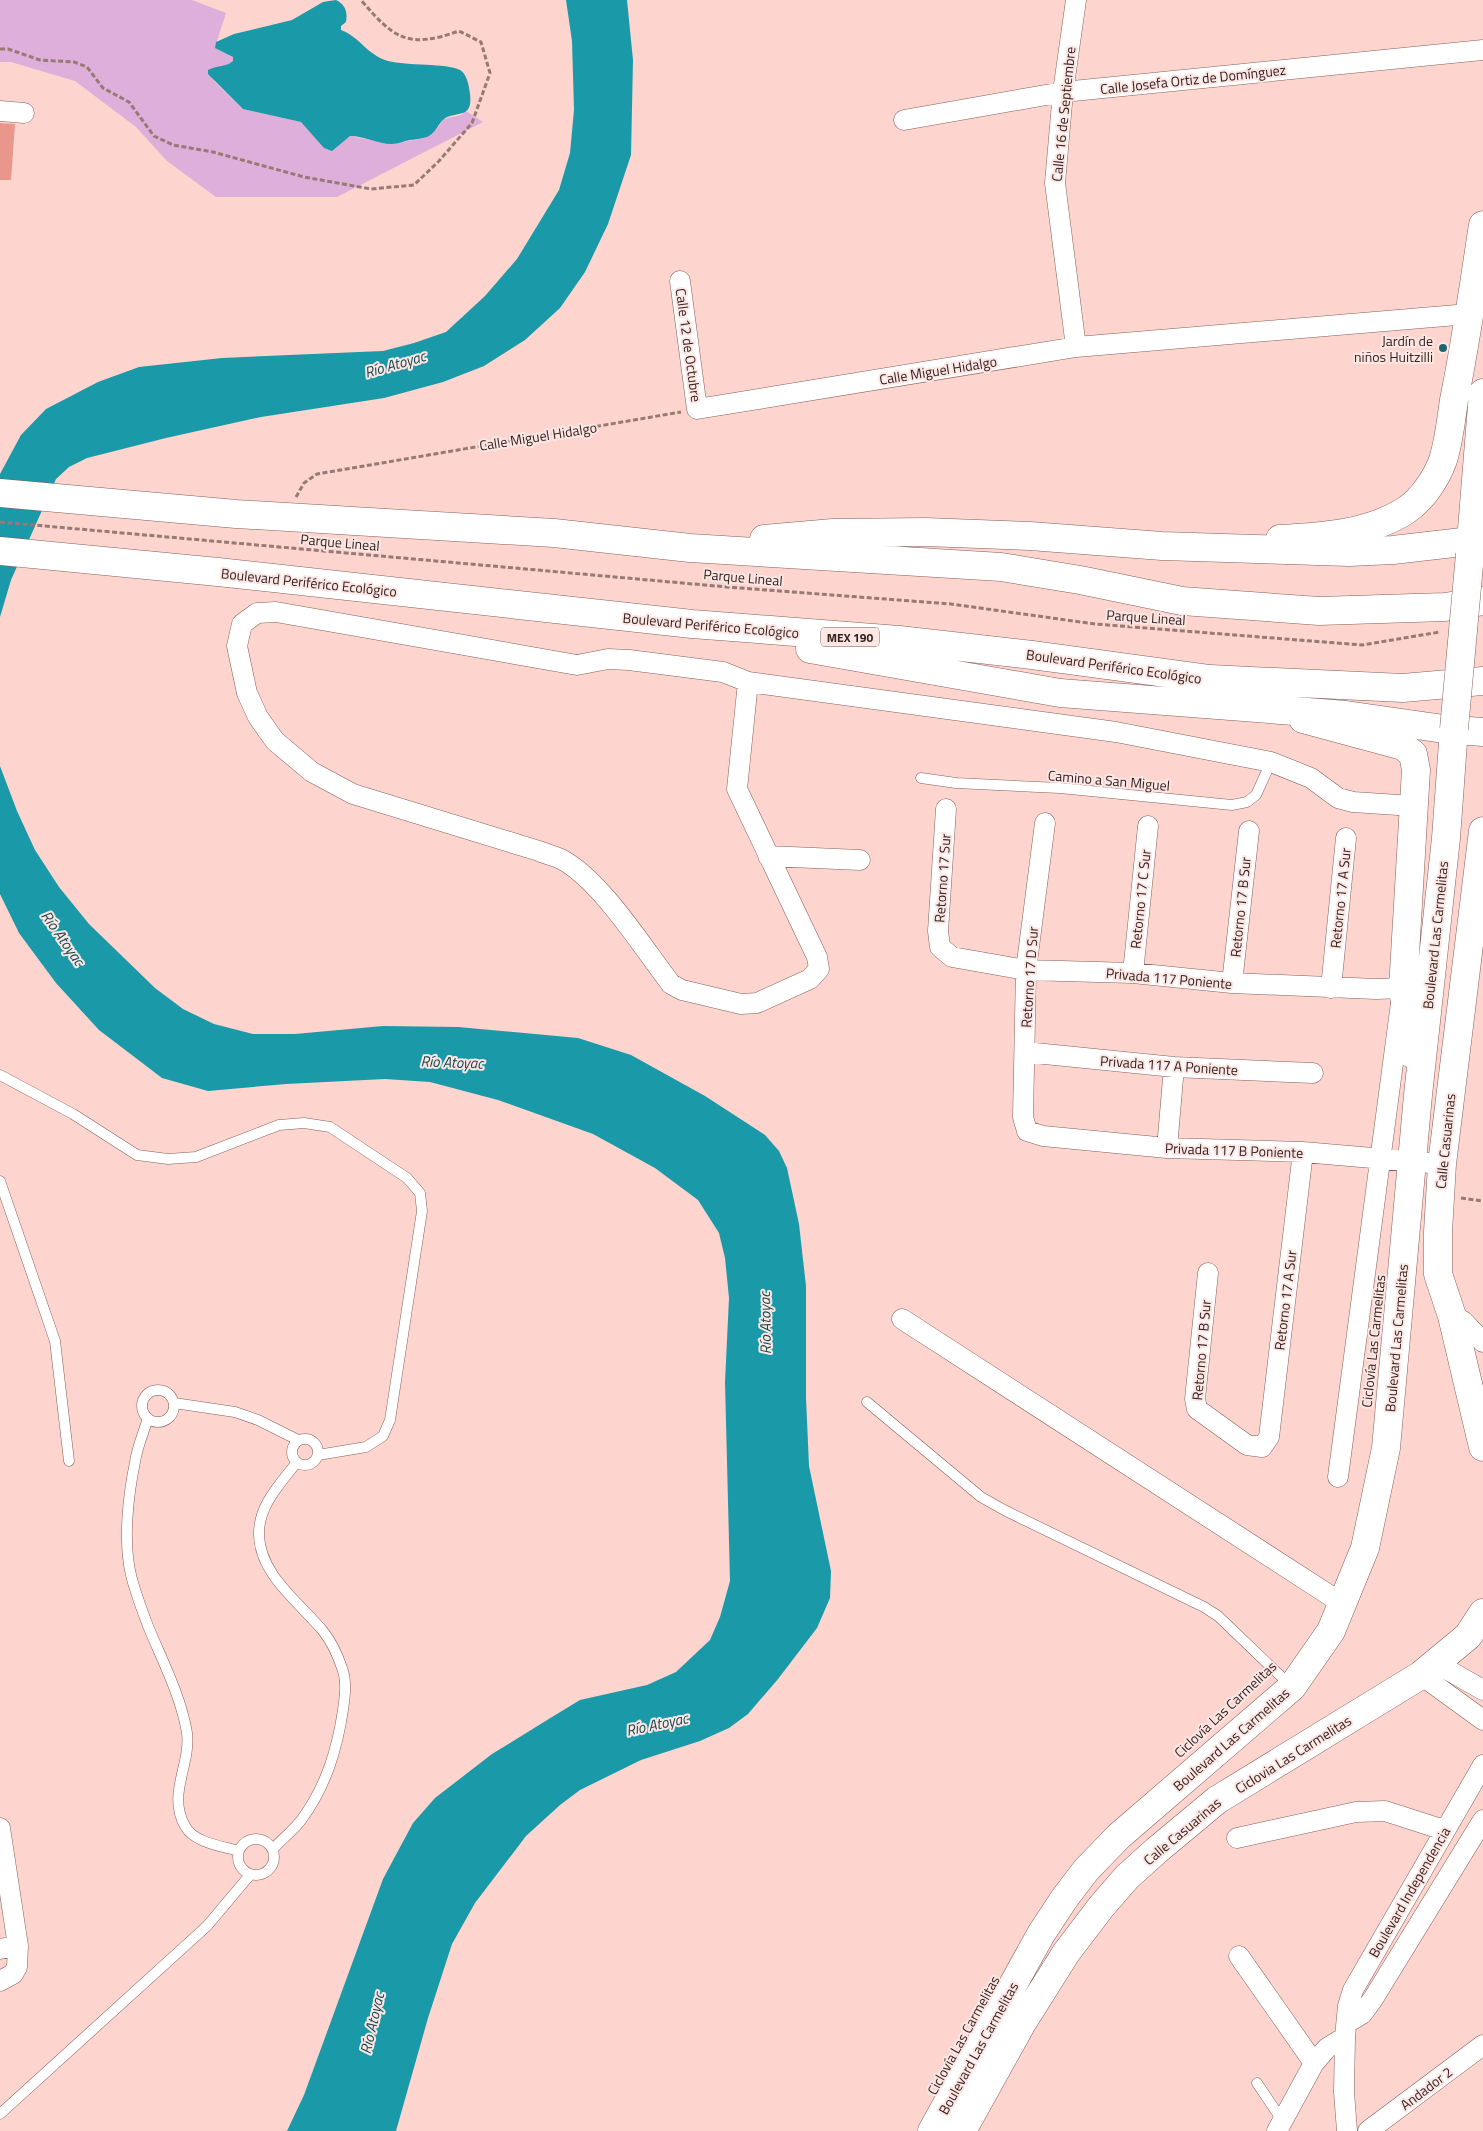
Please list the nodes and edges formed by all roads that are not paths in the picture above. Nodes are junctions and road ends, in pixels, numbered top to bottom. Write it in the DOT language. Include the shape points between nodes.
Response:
graph roads {
  1 [pos="1076,0"];
  2 [pos="1483,50"];
  3 [pos="1063,92"];
  4 [pos="0,111"];
  5 [pos="24,114"];
  6 [pos="904,120"];
  7 [pos="1483,225"];
  8 [pos="680,281"];
  9 [pos="1469,314"];
  10 [pos="1076,347"];
  11 [pos="1483,393"];
  12 [pos="697,409"];
  13 [pos="0,493"];
  14 [pos="1162,546"];
  15 [pos="1474,546"];
  16 [pos="690,548"];
  17 [pos="0,551"];
  18 [pos="1483,601"];
  19 [pos="692,624"];
  20 [pos="1483,680"];
  21 [pos="748,682"];
  22 [pos="1273,710"];
  23 [pos="1454,729"];
  24 [pos="1483,732"];
  25 [pos="1271,762"];
  26 [pos="922,778"];
  27 [pos="1413,806"];
  28 [pos="946,809"];
  29 [pos="1045,823"];
  30 [pos="1148,826"];
  31 [pos="1483,831"];
  32 [pos="1249,832"];
  33 [pos="1346,838"];
  34 [pos="768,856"];
  35 [pos="860,860"];
  36 [pos="940,947"];
  37 [pos="1026,970"];
  38 [pos="1133,973"];
  39 [pos="1483,982"];
  40 [pos="1232,983"];
  41 [pos="1331,988"];
  42 [pos="1403,988"];
  43 [pos="1460,1009"];
  44 [pos="1025,1052"];
  45 [pos="1174,1067"];
  46 [pos="1313,1073"];
  47 [pos="0,1075"];
  48 [pos="1418,1095"];
  49 [pos="1027,1131"];
  50 [pos="1167,1148"];
  51 [pos="1303,1152"];
  52 [pos="1380,1159"];
  53 [pos="1413,1162"];
  54 [pos="1442,1164"];
  55 [pos="0,1181"];
  56 [pos="1208,1274"];
  57 [pos="1452,1316"];
  58 [pos="902,1319"];
  59 [pos="1483,1342"];
  60 [pos="867,1402"];
  61 [pos="174,1404"];
  62 [pos="148,1418"];
  63 [pos="298,1440"];
  64 [pos="1262,1446"];
  65 [pos="1483,1447"];
  66 [pos="318,1455"];
  67 [pos="69,1461"];
  68 [pos="296,1462"];
  69 [pos="1338,1477"];
  70 [pos="1343,1604"];
  71 [pos="1483,1612"];
  72 [pos="1428,1669"];
  73 [pos="1292,1687"];
  74 [pos="1483,1690"];
  75 [pos="1483,1720"];
  76 [pos="1483,1765"];
  77 [pos="1182,1780"];
  78 [pos="1189,1822"];
  79 [pos="1483,1822"];
  80 [pos="0,1828"];
  81 [pos="1444,1830"];
  82 [pos="1237,1838"];
  83 [pos="273,1849"];
  84 [pos="238,1851"];
  85 [pos="250,1874"];
  86 [pos="9,1947"];
  87 [pos="1239,1956"];
  88 [pos="6,1977"];
  89 [pos="1346,2030"];
  90 [pos="1483,2045"];
  91 [pos="1314,2063"];
  92 [pos="1257,2083"];
  93 [pos="0,2114"];
  94 [pos="1280,2126"];
  95 [pos="932,2131"];
  96 [pos="962,2131"];
  97 [pos="1347,2131"];
  98 [pos="1368,2131"];
  1 -- 3 [label="street, Calle 16 de Septiembre"];
  2 -- 3 [label="street, Calle Josefa Ortiz de Domínguez"];
  3 -- 6 [label="street, Calle Josefa Ortiz de Domínguez"];
  3 -- 10 [label="street, Calle 16 de Septiembre" via="1055,183"];
  4 -- 5 [label="street"];
  7 -- 9 [label="main road"];
  8 -- 12 [label="street, Calle 12 de Octubre"];
  9 -- 10 [label="street, Calle Miguel Hidalgo"];
  9 -- 14 [label="main road" via="1443,460 1420,498 1406,510 1358,530 1322,537"];
  10 -- 12 [label="street, Calle Miguel Hidalgo"];
  11 -- 15 [label="main road, Boulevard Las Carmelitas"];
  13 -- 16 [label="main road" via="236,514 554,533"];
  14 -- 15 [label="main road" via="1349,552"];
  14 -- 16 [label="main road" via="924,532 794,536"];
  15 -- 23 [label="main road, Boulevard Las Carmelitas, bridge"];
  16 -- 18 [label="main road" via="1001,567 1182,601 1319,611 1445,607"];
  17 -- 19 [label="main road, Boulevard Periférico Ecológico / MEX 190"];
  19 -- 20 [label="main road, Boulevard Periférico Ecológico / MEX 190" via="899,640 1210,679 1403,688"];
  19 -- 22 [label="main road" via="775,643 1060,692"];
  21 -- 25 [label="street" via="1116,732"];
  21 -- 34 [label="street" via="737,789"];
  21 -- 34 [label="street" via="723,672 629,660 608,659 578,664 276,612 257,613 242,624 237,646 247,693 258,717 274,742 312,772 353,794 539,850 562,860 603,894 671,984 682,990 740,1004 757,1003 810,979 819,969 817,957"];
  22 -- 23 [label="main road" via="1346,715"];
  22 -- 27 [label="main road" via="1403,746 1413,754 1416,770"];
  23 -- 24 [label="main road"];
  23 -- 48 [label="main road, Boulevard Las Carmelitas" via="1446,838"];
  25 -- 26 [label="lane, Camino a San Miguel" via="1256,795 1247,802 1232,805"];
  25 -- 27 [label="street" via="1311,778 1338,798"];
  27 -- 42 [label="main road"];
  28 -- 36 [label="street, Retorno 17 Sur" via="938,931"];
  29 -- 37 [label="street, Retorno 17 D Sur"];
  30 -- 38 [label="street, Retorno 17 C Sur"];
  31 -- 43 [label="main road, Calle Casuarinas"];
  32 -- 40 [label="street, Retorno 17 B Sur"];
  33 -- 41 [label="street, Retorno 17 A Sur"];
  34 -- 35 [label="street"];
  36 -- 37 [label="street, Privada 117 Poniente" via="952,957"];
  37 -- 38 [label="street, Privada 117 Poniente"];
  37 -- 44 [label="street, Retorno 17 D Sur"];
  38 -- 40 [label="street, Privada 117 Poniente"];
  39 -- 43 [label="main road"];
  40 -- 41 [label="street, Privada 117 Poniente"];
  41 -- 42 [label="street, Privada 117 Poniente"];
  42 -- 48 [label="main road"];
  42 -- 52 [label="street"];
  43 -- 54 [label="main road, Calle Casuarinas"];
  44 -- 45 [label="street, Privada 117 A Poniente"];
  44 -- 49 [label="street, Retorno 17 D Sur" via="1022,1116"];
  45 -- 46 [label="street, Privada 117 A Poniente"];
  45 -- 50 [label="street"];
  47 -- 66 [label="lane" via="73,1114 137,1154 168,1159 196,1157 279,1125 304,1123 330,1127 407,1178 420,1192 422,1211 390,1420 383,1436 366,1447"];
  48 -- 53 [label="main road, Boulevard Las Carmelitas"];
  49 -- 50 [label="street, Privada 117 B Poniente" via="1043,1136"];
  50 -- 51 [label="street, Privada 117 B Poniente"];
  51 -- 52 [label="street, Privada 117 B Poniente"];
  51 -- 64 [label="street, Retorno 17 A Sur" via="1269,1437"];
  52 -- 53 [label="street, Privada 117 B Poniente"];
  52 -- 69 [label="street"];
  53 -- 54 [label="street, Privada 117 B Poniente"];
  53 -- 70 [label="main road, Boulevard Las Carmelitas" via="1386,1448 1365,1548"];
  54 -- 57 [label="main road, Calle Casuarinas" via="1438,1274"];
  55 -- 67 [label="lane" via="55,1341"];
  56 -- 64 [label="street, Retorno 17 B Sur" via="1194,1399 1197,1409 1247,1445"];
  57 -- 59 [label="street" via="1463,1321"];
  57 -- 65 [label="main road, Calle Casuarinas"];
  58 -- 70 [label="street"];
  60 -- 73 [label="lane" via="981,1497 1218,1616"];
  61 -- 62 [label="lane" via="166,1419"];
  61 -- 62 [label="lane" via="162,1390 150,1392 142,1408"];
  61 -- 63 [label="lane" via="235,1412"];
  62 -- 84 [label="lane" via="135,1461 127,1531 131,1574 186,1733 187,1746 177,1801 184,1823 196,1837"];
  63 -- 66 [label="lane" via="309,1438 317,1445"];
  63 -- 68 [label="lane" via="292,1455"];
  66 -- 68 [label="lane" via="314,1463 305,1466"];
  68 -- 83 [label="lane" via="267,1502 258,1535 270,1572 324,1633 334,1650 343,1669 345,1691 337,1747 325,1781 302,1820"];
  70 -- 73 [label="main road, Boulevard Las Carmelitas" via="1331,1631"];
  71 -- 72 [label="main road, Calle Casuarinas" via="1468,1636"];
  72 -- 74 [label="street"];
  72 -- 75 [label="street"];
  72 -- 78 [label="main road, Calle Casuarinas" via="1225,1795"];
  73 -- 77 [label="main road, Boulevard Las Carmelitas"];
  76 -- 81 [label="street, Boulevard Independencia"];
  77 -- 78 [label="main road" via="1171,1798 1171,1808 1179,1819"];
  77 -- 95 [label="main road, Boulevard Las Carmelitas" via="1119,1836 1064,1899 1041,1934"];
  78 -- 96 [label="main road, Calle Casuarinas" via="1127,1877 1066,1953 1022,2023"];
  79 -- 89 [label="street, Boulevard Independencia" via="1373,1999"];
  80 -- 86 [label="street"];
  81 -- 82 [label="street" via="1385,1812 1356,1812"];
  81 -- 89 [label="street, Boulevard Independencia" via="1352,1990"];
  83 -- 84 [label="lane" via="262,1840 255,1839 248,1840"];
  83 -- 85 [label="lane" via="275,1856 270,1869 257,1876"];
  84 -- 85 [label="lane" via="239,1865"];
  85 -- 93 [label="lane" via="207,1926"];
  86 -- 88 [label="street" via="17,1967"];
  87 -- 91 [label="street"];
  89 -- 91 [label="street, Boulevard Independencia"];
  89 -- 97 [label="street, Boulevard Independencia" via="1344,2092"];
  90 -- 98 [label="street, Andador 2"];
  91 -- 94 [label="street, Boulevard Independencia"];
  92 -- 94 [label="lane"];
}
